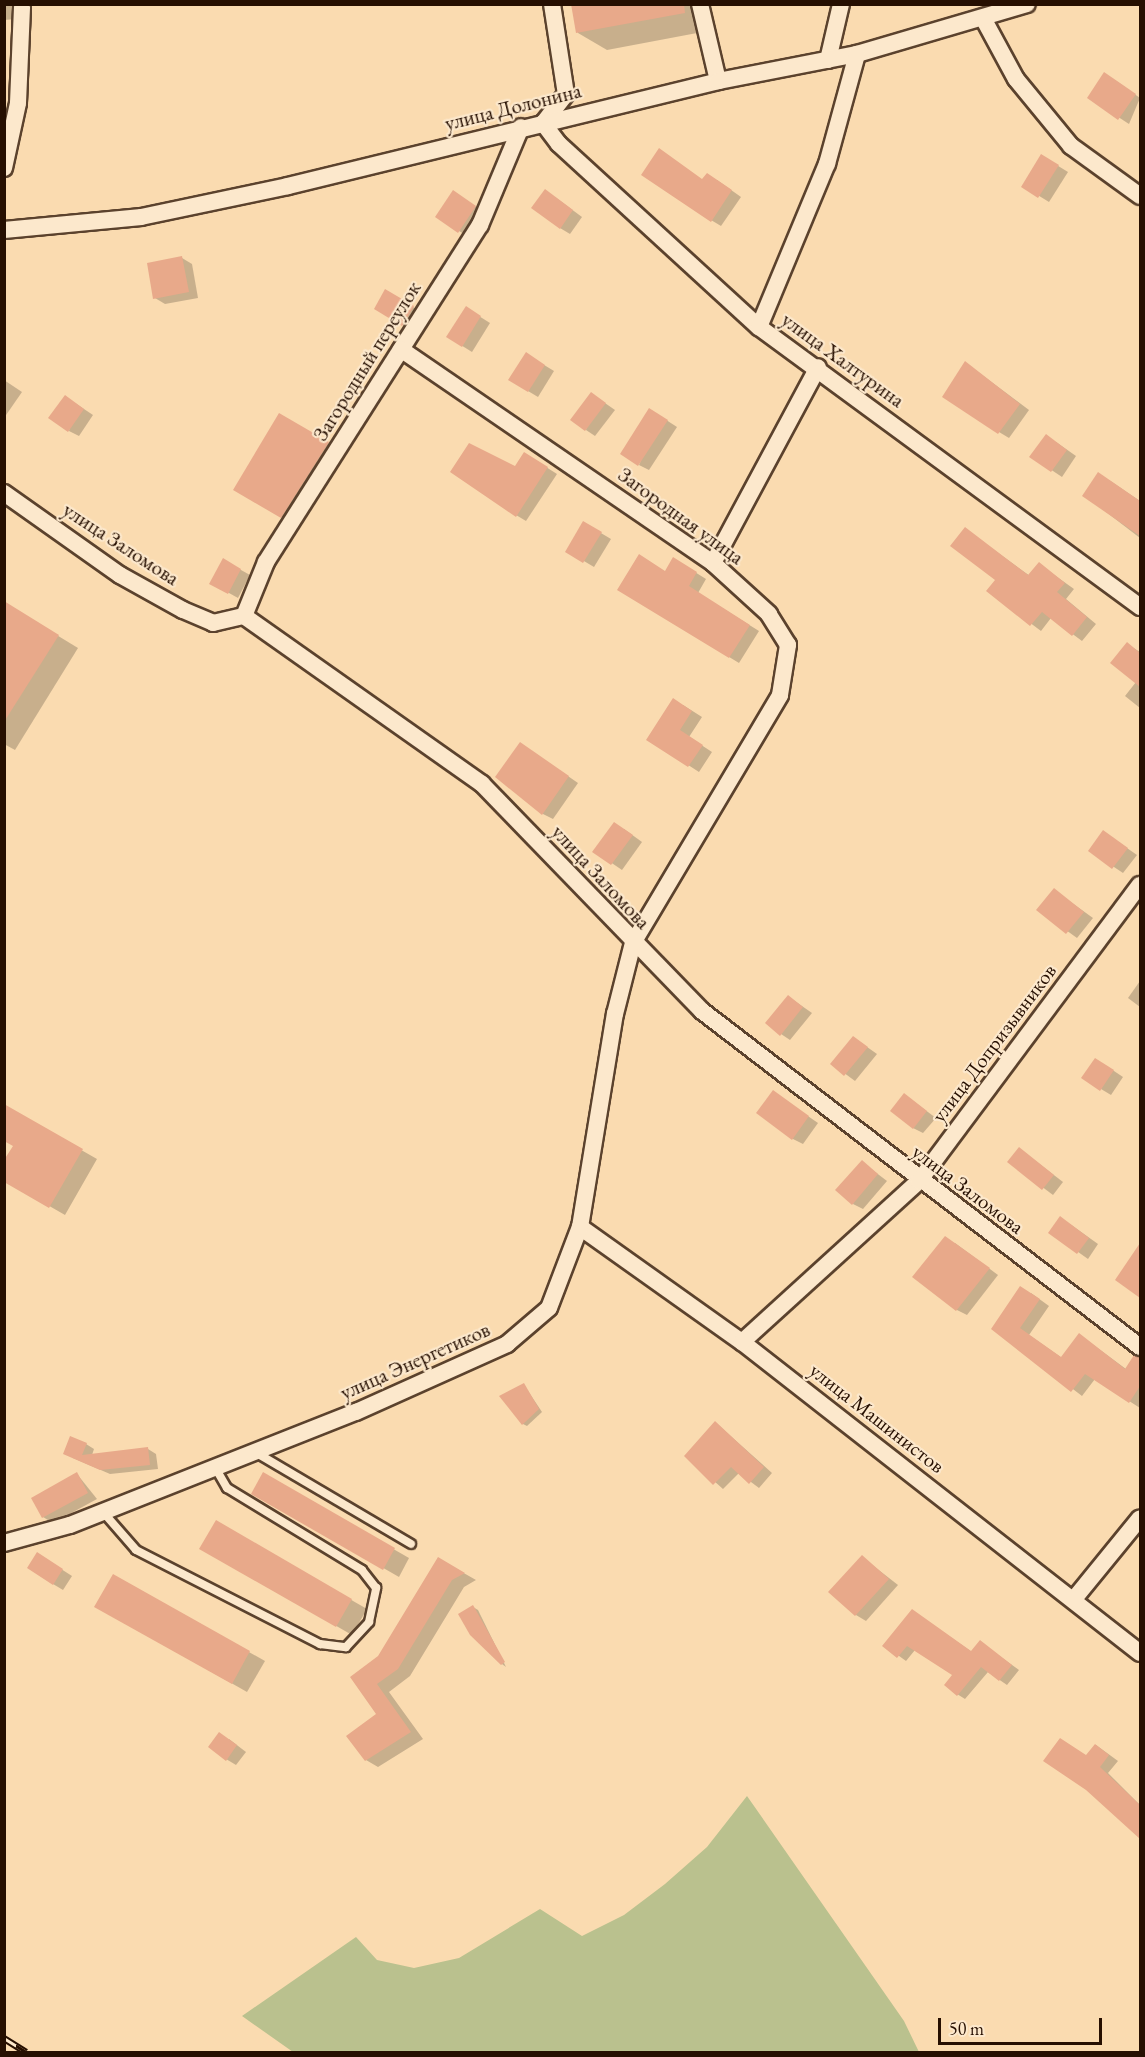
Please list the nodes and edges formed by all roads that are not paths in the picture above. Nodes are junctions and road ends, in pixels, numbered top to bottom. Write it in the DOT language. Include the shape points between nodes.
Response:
graph roads {
  1 [pos="552,4"];
  2 [pos="700,4"];
  3 [pos="841,4"];
  4 [pos="1027,4"];
  5 [pos="22,7"];
  6 [pos="982,18"];
  7 [pos="857,54"];
  8 [pos="828,60"];
  9 [pos="718,81"];
  10 [pos="543,123"];
  11 [pos="521,127"];
  12 [pos="4,168"];
  13 [pos="1140,196"];
  14 [pos="4,230"];
  15 [pos="759,327"];
  16 [pos="401,349"];
  17 [pos="818,367"];
  18 [pos="4,493"];
  19 [pos="713,563"];
  20 [pos="1140,607"];
  21 [pos="244,616"];
  22 [pos="1140,885"];
  23 [pos="633,943"];
  24 [pos="920,1181"];
  25 [pos="580,1227"];
  26 [pos="742,1342"];
  27 [pos="1140,1347"];
  28 [pos="254,1452"];
  29 [pos="215,1467"];
  30 [pos="103,1512"];
  31 [pos="1140,1518"];
  32 [pos="4,1543"];
  33 [pos="411,1544"];
  34 [pos="1074,1599"];
  35 [pos="1140,1653"];
  1 -- 10 [label="street" via="566,94"];
  2 -- 9 [label="street"];
  3 -- 8 [label="street"];
  4 -- 6 [label="street, улица Долонина"];
  5 -- 12 [label="street" via="18,103"];
  6 -- 7 [label="street, улица Долонина"];
  6 -- 13 [label="street" via="1016,79 1071,146"];
  7 -- 8 [label="street, улица Долонина"];
  7 -- 15 [label="street" via="827,164"];
  8 -- 9 [label="street, улица Долонина"];
  9 -- 10 [label="street, улица Долонина"];
  10 -- 11 [label="street, улица Долонина"];
  10 -- 15 [label="street, улица Халтурина" via="626,210"];
  11 -- 14 [label="street, улица Долонина" via="141,217"];
  11 -- 16 [label="street, Загородный переулок" via="480,225"];
  15 -- 17 [label="street, улица Халтурина"];
  16 -- 19 [label="street, Загородная улица"];
  16 -- 21 [label="street, Загородный переулок" via="266,562"];
  17 -- 19 [label="street"];
  17 -- 20 [label="street, улица Халтурина"];
  18 -- 21 [label="street, улица Заломова" via="120,575 183,610 213,623"];
  19 -- 23 [label="street, Загородная улица" via="769,614 788,645 780,695"];
  21 -- 23 [label="street, улица Заломова" via="482,784"];
  22 -- 24 [label="street, улица Допризывников"];
  23 -- 24 [label="street, улица Заломова" via="702,1011"];
  23 -- 25 [label="street, улица Энергетиков" via="615,1014"];
  24 -- 26 [label="street, улица Допризывников"];
  24 -- 27 [label="street, улица Заломова"];
  25 -- 26 [label="street, улица Машинистов"];
  25 -- 28 [label="street, улица Энергетиков" via="549,1308 507,1344"];
  26 -- 34 [label="street, улица Машинистов"];
  28 -- 29 [label="street, улица Энергетиков"];
  28 -- 33 [label="lane"];
  29 -- 30 [label="street, улица Энергетиков"];
  29 -- 30 [label="lane" via="227,1488 362,1570 376,1588 369,1622 346,1647 320,1644 136,1550"];
  30 -- 32 [label="street, улица Энергетиков"];
  31 -- 34 [label="street"];
  34 -- 35 [label="street, улица Машинистов"];
}
